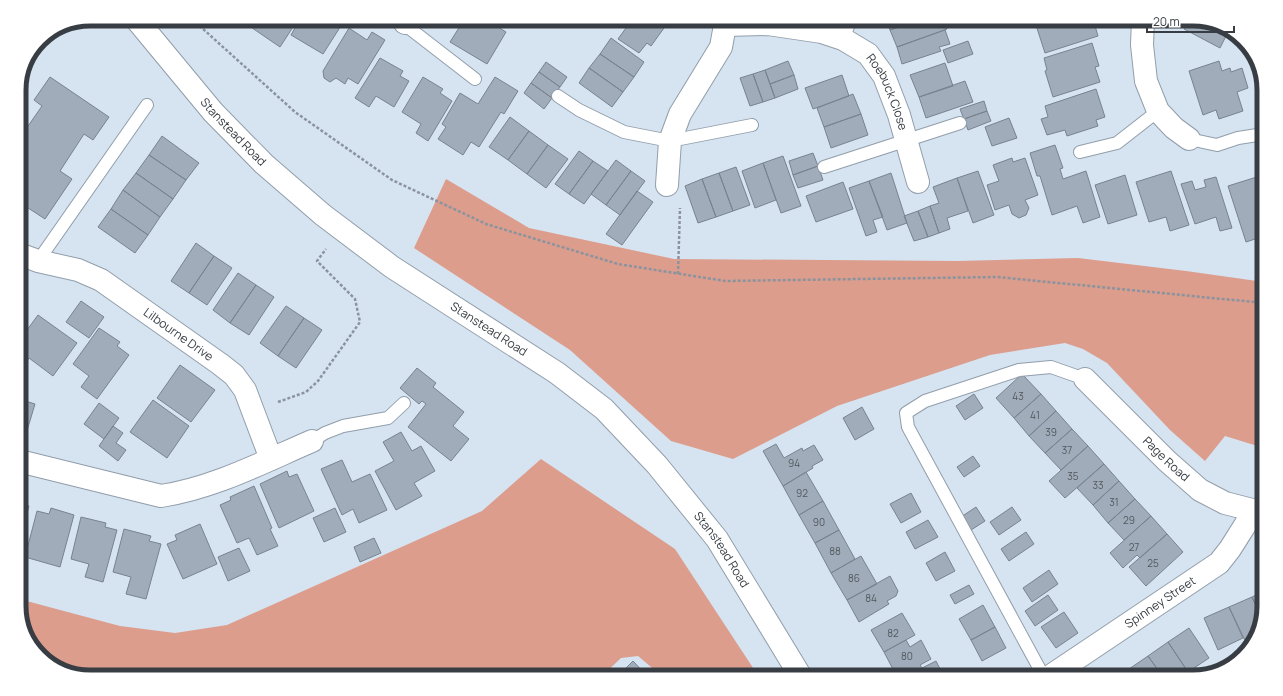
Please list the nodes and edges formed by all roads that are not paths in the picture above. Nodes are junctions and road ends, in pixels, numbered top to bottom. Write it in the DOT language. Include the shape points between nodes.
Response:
graph roads {
  1 [pos="142,26"];
  2 [pos="411,26"];
  3 [pos="724,26"];
  4 [pos="782,26"];
  5 [pos="848,26"];
  6 [pos="1143,26"];
  7 [pos="843,39"];
  8 [pos="475,79"];
  9 [pos="558,96"];
  10 [pos="146,105"];
  11 [pos="1158,111"];
  12 [pos="960,123"];
  13 [pos="752,125"];
  14 [pos="1257,135"];
  15 [pos="1189,139"];
  16 [pos="906,140"];
  17 [pos="670,141"];
  18 [pos="1080,152"];
  19 [pos="824,166"];
  20 [pos="918,182"];
  21 [pos="667,185"];
  22 [pos="29,258"];
  23 [pos="1085,379"];
  24 [pos="404,403"];
  25 [pos="312,441"];
  26 [pos="271,459"];
  27 [pos="26,463"];
  28 [pos="1257,511"];
  29 [pos="1257,515"];
  30 [pos="797,670"];
  31 [pos="1040,670"];
  32 [pos="1059,670"];
  1 -- 30 [label="street, Stanstead Road" via="213,112 264,164 341,228 392,266 557,373 604,409 657,465 717,539"];
  2 -- 8 [label="lane"];
  3 -- 17 [label="street, Roebuck Close" via="721,47 680,114"];
  4 -- 7 [label="street, Roebuck Close" via="822,32"];
  5 -- 7 [label="lane"];
  6 -- 11 [label="street" via="1146,81"];
  7 -- 16 [label="street, Roebuck Close" via="868,54 884,76"];
  9 -- 17 [label="lane" via="579,110 624,132"];
  10 -- 22 [label="lane, Lilbourne Drive"];
  11 -- 15 [label="street"];
  11 -- 18 [label="lane" via="1117,143"];
  12 -- 16 [label="lane"];
  13 -- 17 [label="lane"];
  14 -- 15 [label="lane" via="1217,145"];
  16 -- 19 [label="lane"];
  16 -- 20 [label="street, Roebuck Close"];
  17 -- 21 [label="street, Roebuck Close"];
  22 -- 26 [label="street, Lilbourne Drive" via="78,270 107,284 234,375 245,390"];
  23 -- 28 [label="street, Page Road" via="1167,461 1200,490 1225,502"];
  23 -- 31 [label="lane" via="1051,367 1019,370 924,401 906,413 908,427"];
  24 -- 25 [label="lane" via="388,418 343,426"];
  25 -- 26 [label="street"];
  26 -- 27 [label="street" via="185,492 161,496"];
  29 -- 32 [label="street, Spinney Street" via="1219,562"];
}
